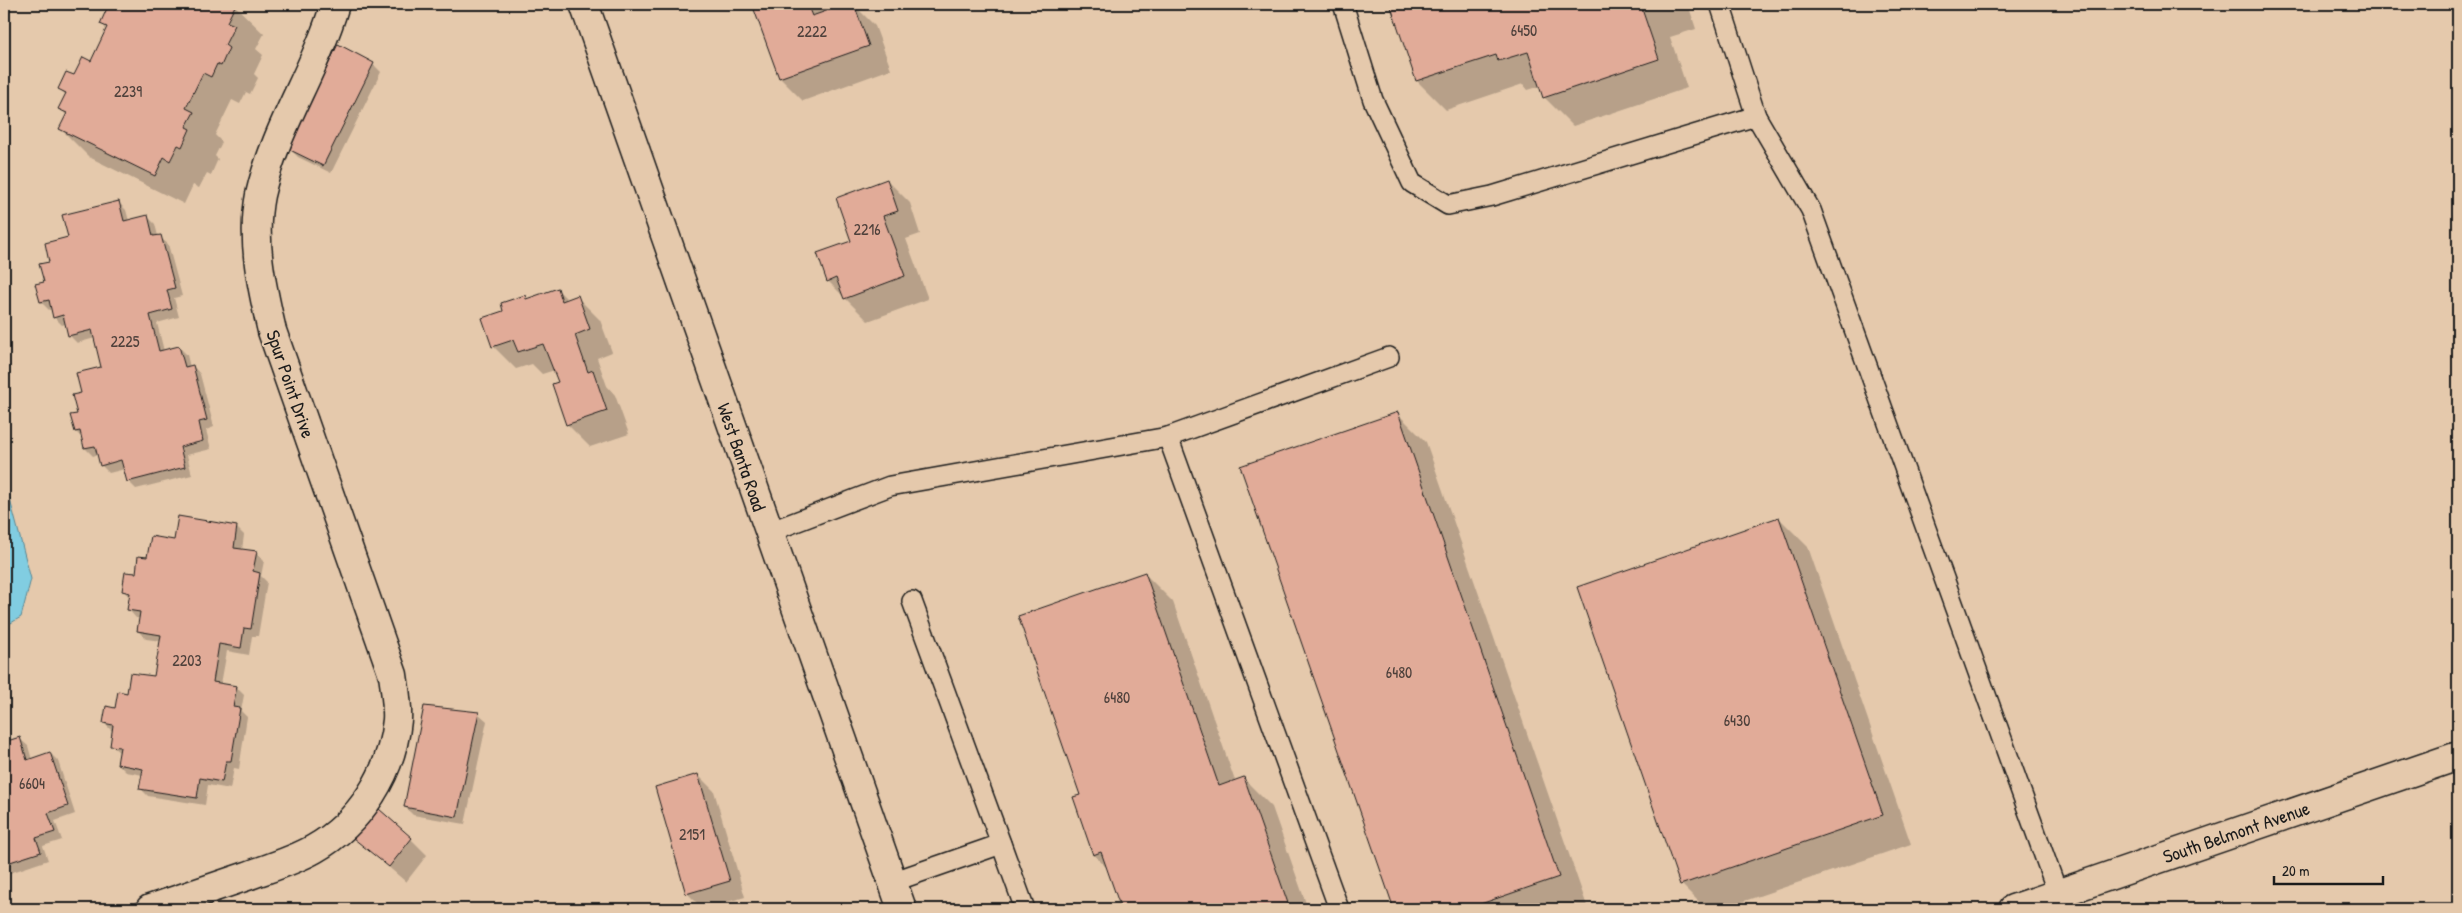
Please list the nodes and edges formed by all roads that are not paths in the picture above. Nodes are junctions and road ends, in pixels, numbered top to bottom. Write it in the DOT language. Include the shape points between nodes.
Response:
graph roads {
  1 [pos="335,4"];
  2 [pos="584,4"];
  3 [pos="1343,4"];
  4 [pos="1720,4"];
  5 [pos="1756,116"];
  6 [pos="1389,357"];
  7 [pos="1168,437"];
  8 [pos="769,532"];
  9 [pos="912,601"];
  10 [pos="2458,756"];
  11 [pos="1001,844"];
  12 [pos="892,882"];
  13 [pos="2058,894"];
  14 [pos="150,909"];
  15 [pos="902,909"];
  16 [pos="1024,909"];
  17 [pos="1339,909"];
  18 [pos="2013,909"];
  1 -- 14 [label="street, Spur Point Drive" via="326,36 270,159 260,197 257,240 261,286 272,331 393,675 397,720 386,765 371,797 359,813 316,848 280,864"];
  2 -- 8 [label="street, West Banta Road"];
  3 -- 5 [label="lane" via="1373,100 1412,183 1448,204 1492,196"];
  4 -- 5 [label="lane"];
  5 -- 13 [label="lane" via="1811,210"];
  6 -- 7 [label="lane"];
  7 -- 8 [label="lane" via="890,486"];
  7 -- 17 [label="lane"];
  8 -- 12 [label="street, West Banta Road"];
  9 -- 11 [label="lane"];
  10 -- 13 [label="street, South Belmont Avenue"];
  11 -- 12 [label="lane"];
  11 -- 16 [label="lane"];
  12 -- 15 [label="street, West Banta Road"];
  13 -- 18 [label="street, South Belmont Avenue"];
}
